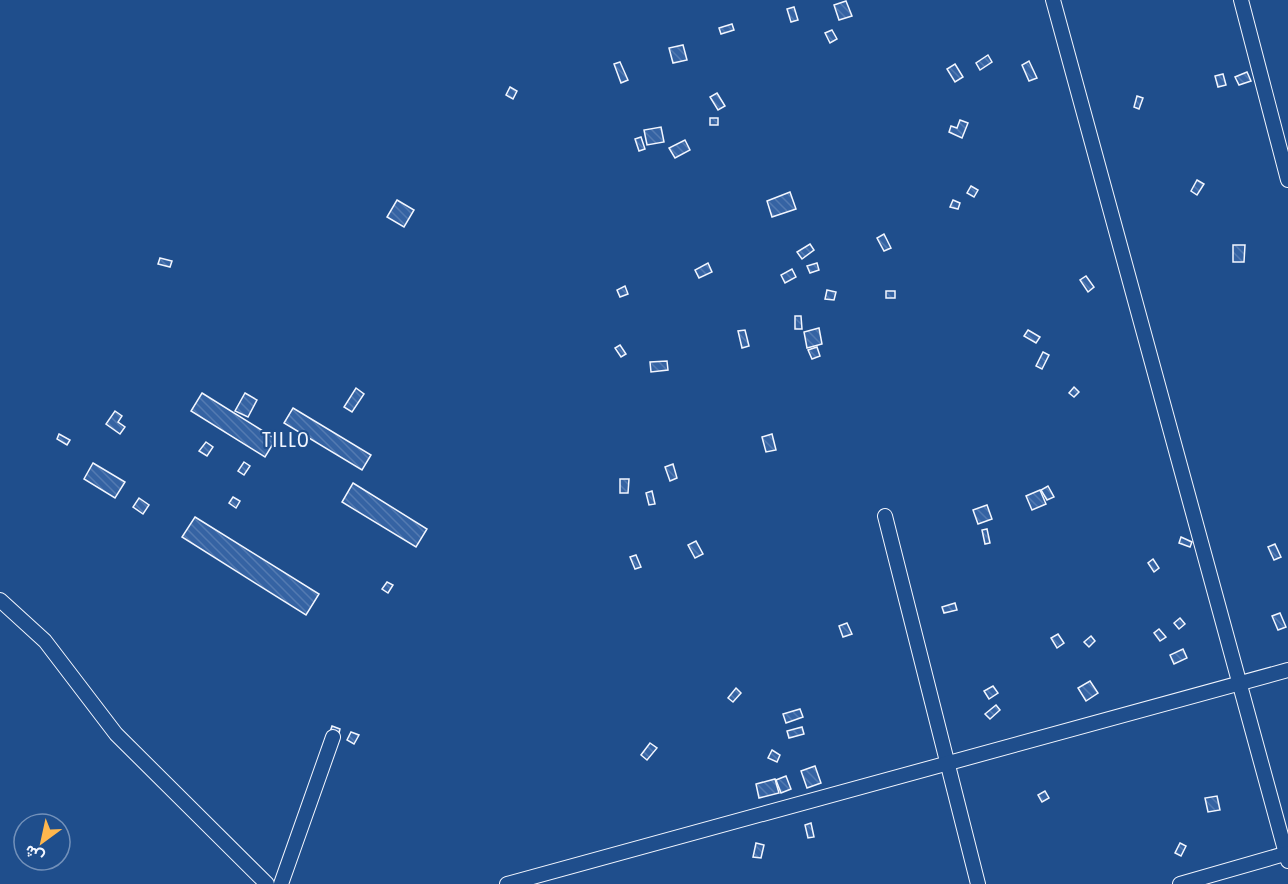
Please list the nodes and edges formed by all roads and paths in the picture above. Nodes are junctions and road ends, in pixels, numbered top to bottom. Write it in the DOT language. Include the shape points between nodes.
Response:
graph roads {
  1 [pos="1053,0"];
  2 [pos="1241,0"];
  3 [pos="1288,180"];
  4 [pos="885,516"];
  5 [pos="0,600"];
  6 [pos="1288,670"];
  7 [pos="1239,683"];
  8 [pos="333,737"];
  9 [pos="948,763"];
  10 [pos="1287,856"];
  11 [pos="267,884"];
  12 [pos="281,884"];
  13 [pos="507,884"];
  14 [pos="978,884"];
  15 [pos="1179,884"];
  1 -- 7 [label="street"];
  2 -- 3 [label="street"];
  4 -- 9 [label="street"];
  5 -- 11 [label="street" via="45,641 116,734"];
  6 -- 7 [label="street"];
  7 -- 9 [label="street"];
  7 -- 10 [label="street"];
  8 -- 12 [label="street"];
  9 -- 13 [label="street"];
  9 -- 14 [label="street"];
  10 -- 15 [label="street"];
}
